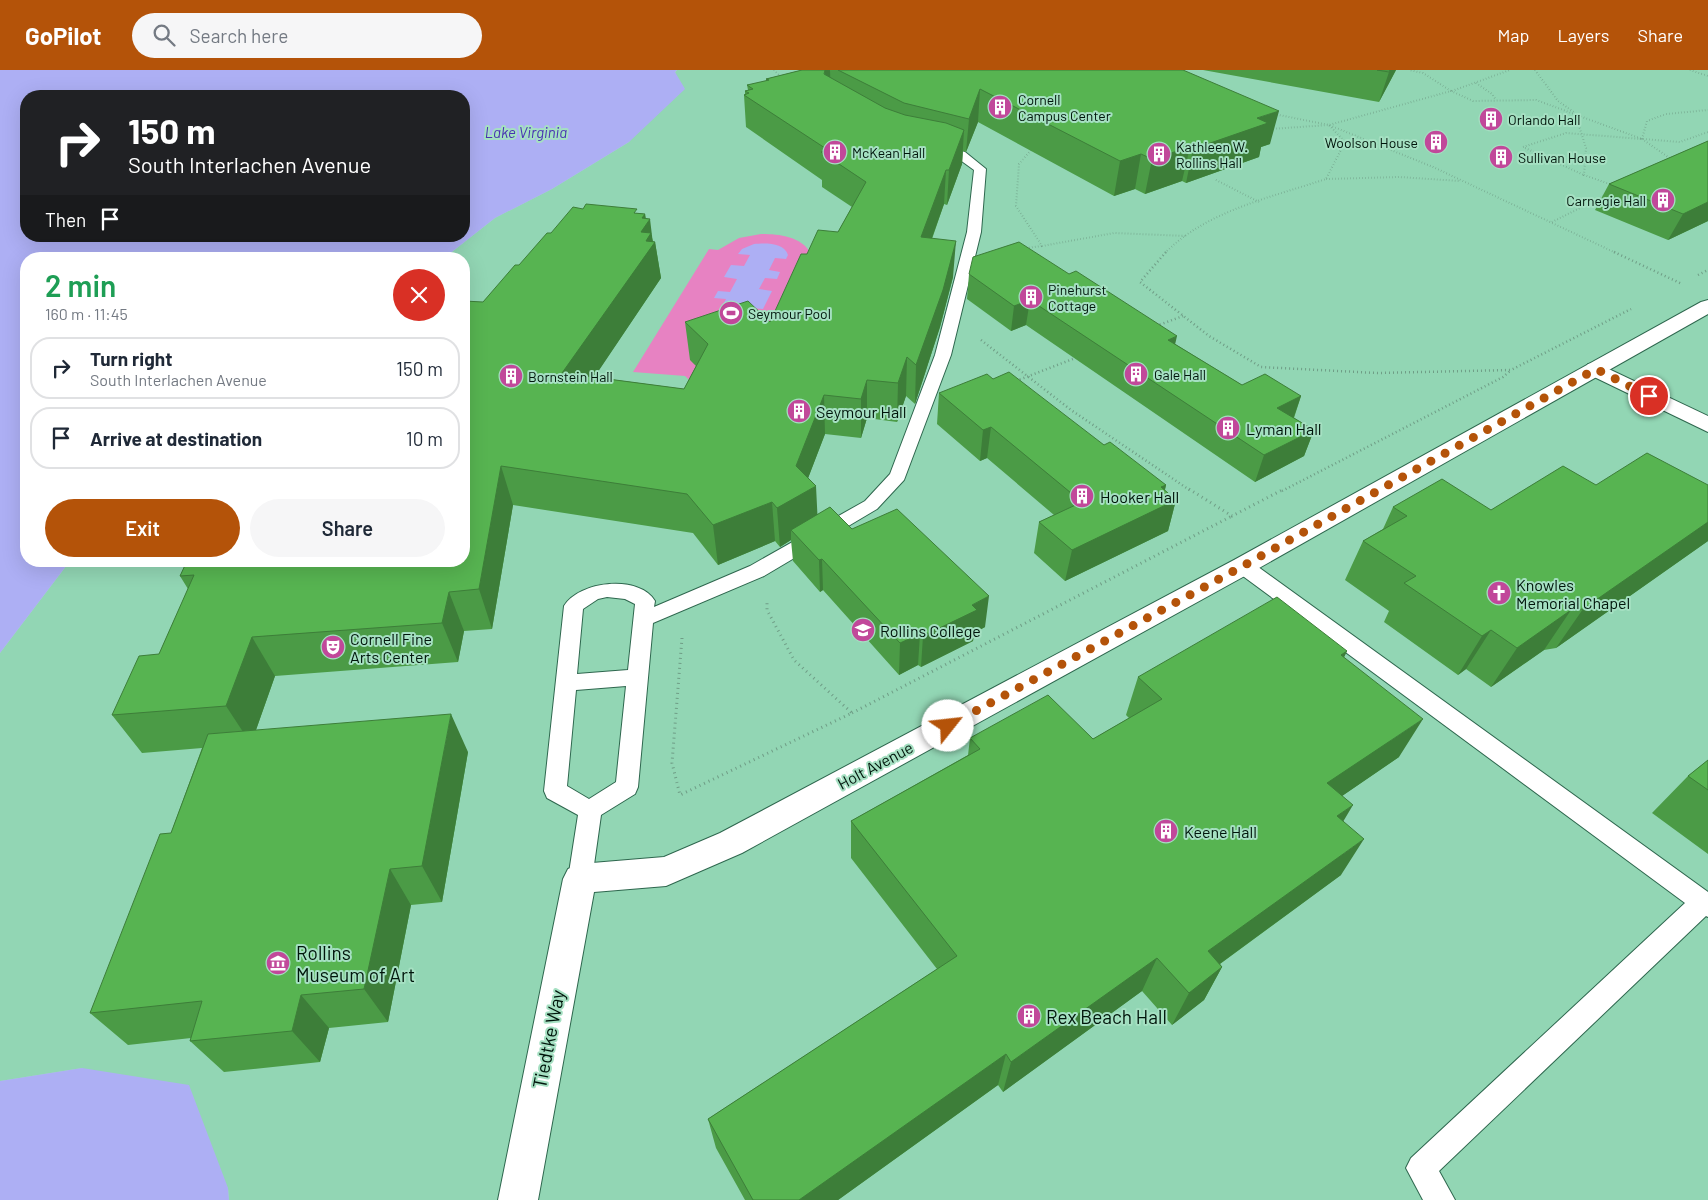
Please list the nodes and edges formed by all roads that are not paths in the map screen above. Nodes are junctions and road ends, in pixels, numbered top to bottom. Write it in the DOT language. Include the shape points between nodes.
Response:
graph roads {
  1 [pos="925,146"];
  2 [pos="1708,306"];
  3 [pos="1596,369"];
  4 [pos="1708,425"];
  5 [pos="1243,566"];
  6 [pos="644,619"];
  7 [pos="638,677"];
  8 [pos="566,683"];
  9 [pos="590,810"];
  10 [pos="580,879"];
  11 [pos="1706,904"];
  12 [pos="518,1200"];
  13 [pos="1440,1200"];
  1 -- 6 [label="lane" via="950,150 968,158 980,169 974,232 939,364 898,476 871,505 757,571"];
  2 -- 3 [label="street, Holt Avenue"];
  3 -- 4 [label="street"];
  3 -- 5 [label="street, Holt Avenue"];
  5 -- 10 [label="street, Holt Avenue" via="731,844 666,871"];
  5 -- 11 [label="lane"];
  6 -- 7 [label="lane"];
  6 -- 8 [label="lane" via="645,601 635,593 593,593 574,606"];
  7 -- 8 [label="lane"];
  7 -- 9 [label="lane" via="627,787"];
  8 -- 9 [label="lane" via="555,791"];
  9 -- 10 [label="lane"];
  10 -- 12 [label="street, Tiedtke Way"];
  11 -- 13 [label="lane" via="1421,1168"];
}
